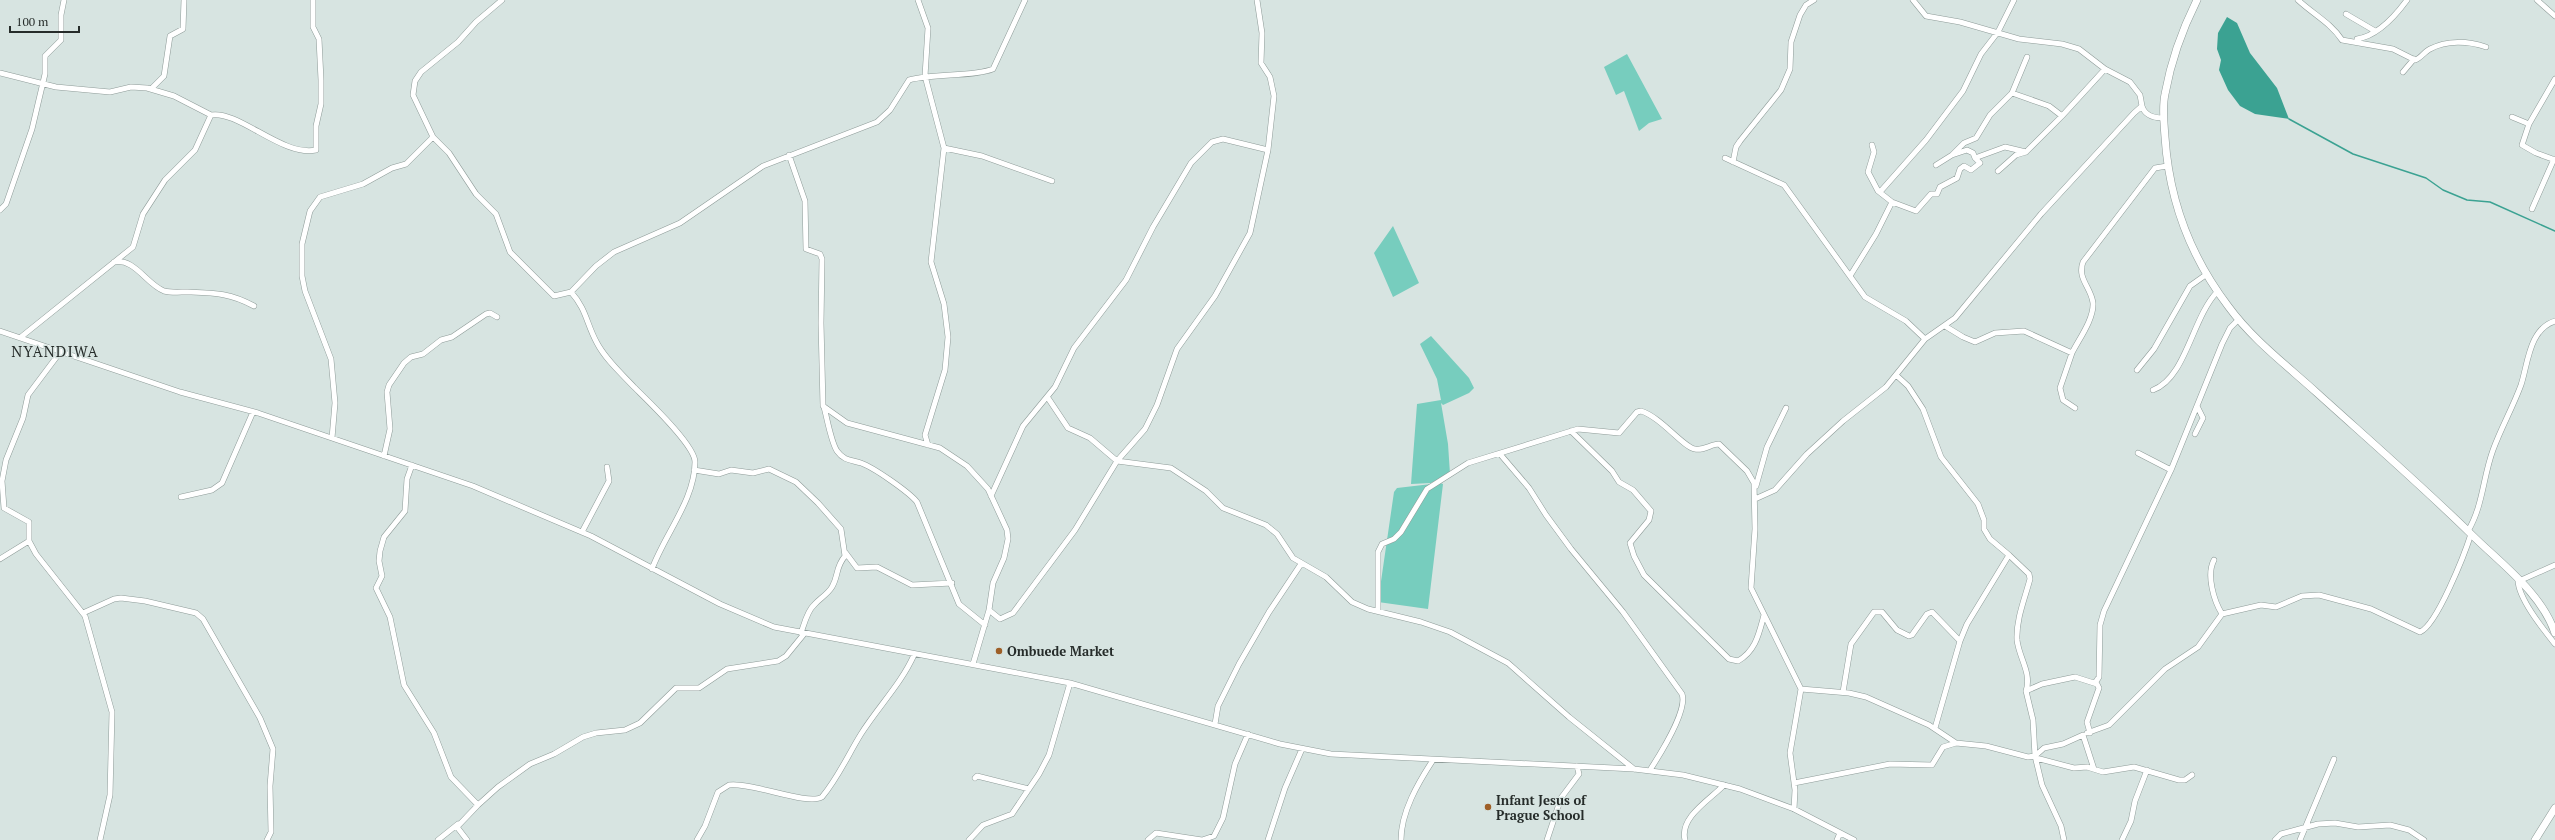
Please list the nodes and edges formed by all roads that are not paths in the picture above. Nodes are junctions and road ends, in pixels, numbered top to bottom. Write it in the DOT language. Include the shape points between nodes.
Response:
graph roads {
  1 [pos="64,0"];
  2 [pos="184,0"];
  3 [pos="313,0"];
  4 [pos="502,0"];
  5 [pos="918,0"];
  6 [pos="1025,0"];
  7 [pos="1257,0"];
  8 [pos="1814,0"];
  9 [pos="1913,0"];
  10 [pos="2014,0"];
  11 [pos="2197,0"];
  12 [pos="2298,0"];
  13 [pos="2407,0"];
  14 [pos="2537,0"];
  15 [pos="2346,14"];
  16 [pos="2555,16"];
  17 [pos="2374,31"];
  18 [pos="1998,32"];
  19 [pos="2357,39"];
  20 [pos="2486,47"];
  21 [pos="2026,57"];
  22 [pos="2414,60"];
  23 [pos="2105,69"];
  24 [pos="2404,72"];
  25 [pos="0,73"];
  26 [pos="925,76"];
  27 [pos="2555,79"];
  28 [pos="42,84"];
  29 [pos="151,89"];
  30 [pos="2012,93"];
  31 [pos="2142,106"];
  32 [pos="211,115"];
  33 [pos="2062,116"];
  34 [pos="2512,117"];
  35 [pos="2163,118"];
  36 [pos="2529,124"];
  37 [pos="433,137"];
  38 [pos="1872,145"];
  39 [pos="944,148"];
  40 [pos="1268,150"];
  41 [pos="2026,152"];
  42 [pos="789,155"];
  43 [pos="1952,155"];
  44 [pos="1725,158"];
  45 [pos="1975,158"];
  46 [pos="2554,160"];
  47 [pos="1733,162"];
  48 [pos="1936,165"];
  49 [pos="2167,166"];
  50 [pos="1998,171"];
  51 [pos="1052,181"];
  52 [pos="1880,192"];
  53 [pos="1892,202"];
  54 [pos="2532,209"];
  55 [pos="0,210"];
  56 [pos="113,262"];
  57 [pos="2207,274"];
  58 [pos="1850,276"];
  59 [pos="571,292"];
  60 [pos="2218,292"];
  61 [pos="254,306"];
  62 [pos="497,317"];
  63 [pos="2239,319"];
  64 [pos="2555,321"];
  65 [pos="1945,326"];
  66 [pos="0,331"];
  67 [pos="21,337"];
  68 [pos="1925,339"];
  69 [pos="62,350"];
  70 [pos="2072,353"];
  71 [pos="2136,370"];
  72 [pos="1896,374"];
  73 [pos="2153,390"];
  74 [pos="1048,398"];
  75 [pos="823,406"];
  76 [pos="2196,406"];
  77 [pos="1786,408"];
  78 [pos="2075,408"];
  79 [pos="253,412"];
  80 [pos="1571,431"];
  81 [pos="2195,434"];
  82 [pos="332,438"];
  83 [pos="929,446"];
  84 [pos="2138,452"];
  85 [pos="1500,454"];
  86 [pos="384,456"];
  87 [pos="1117,461"];
  88 [pos="412,465"];
  89 [pos="607,467"];
  90 [pos="694,470"];
  91 [pos="2171,470"];
  92 [pos="1755,489"];
  93 [pos="991,496"];
  94 [pos="181,497"];
  95 [pos="1755,499"];
  96 [pos="2,509"];
  97 [pos="582,532"];
  98 [pos="2469,533"];
  99 [pos="29,541"];
  100 [pos="845,552"];
  101 [pos="2009,555"];
  102 [pos="0,559"];
  103 [pos="2214,560"];
  104 [pos="1301,564"];
  105 [pos="2555,565"];
  106 [pos="652,568"];
  107 [pos="2519,580"];
  108 [pos="952,583"];
  109 [pos="989,610"];
  110 [pos="1378,611"];
  111 [pos="83,613"];
  112 [pos="2222,614"];
  113 [pos="1764,615"];
  114 [pos="984,625"];
  115 [pos="802,633"];
  116 [pos="2555,633"];
  117 [pos="1960,641"];
  118 [pos="2555,644"];
  119 [pos="914,655"];
  120 [pos="973,664"];
  121 [pos="1070,683"];
  122 [pos="2095,683"];
  123 [pos="1801,689"];
  124 [pos="2026,691"];
  125 [pos="1842,692"];
  126 [pos="1215,724"];
  127 [pos="1936,728"];
  128 [pos="2090,733"];
  129 [pos="1248,734"];
  130 [pos="2083,735"];
  131 [pos="1956,743"];
  132 [pos="1302,749"];
  133 [pos="2036,757"];
  134 [pos="2334,759"];
  135 [pos="1433,760"];
  136 [pos="1577,766"];
  137 [pos="1634,769"];
  138 [pos="2094,769"];
  139 [pos="1650,770"];
  140 [pos="2147,770"];
  141 [pos="2192,775"];
  142 [pos="975,778"];
  143 [pos="1794,783"];
  144 [pos="1724,785"];
  145 [pos="1029,789"];
  146 [pos="478,805"];
  147 [pos="2555,808"];
  148 [pos="1794,809"];
  149 [pos="458,824"];
  150 [pos="2305,828"];
  151 [pos="1840,833"];
  152 [pos="100,840"];
  153 [pos="268,840"];
  154 [pos="438,840"];
  155 [pos="467,840"];
  156 [pos="697,840"];
  157 [pos="969,840"];
  158 [pos="1148,840"];
  159 [pos="1268,840"];
  160 [pos="1401,840"];
  161 [pos="1547,840"];
  162 [pos="1685,840"];
  163 [pos="1837,840"];
  164 [pos="1854,840"];
  165 [pos="2064,840"];
  166 [pos="2122,840"];
  167 [pos="2275,840"];
  168 [pos="2300,840"];
  169 [pos="2424,840"];
  170 [pos="2535,840"];
  1 -- 28 [label="street" via="61,40 45,56"];
  2 -- 29 [label="street" via="184,30 170,36 164,76"];
  3 -- 32 [label="street" via="313,27 319,39 321,80 316,150 286,145 229,118"];
  4 -- 37 [label="street" via="476,22 458,42 421,72 415,81 413,95"];
  5 -- 26 [label="street" via="928,28"];
  6 -- 26 [label="street" via="995,66 978,72"];
  7 -- 40 [label="street" via="1262,32 1261,63 1270,77 1274,96"];
  8 -- 47 [label="street" via="1806,5 1800,15 1790,42 1790,69 1780,90 1736,147"];
  9 -- 18 [label="street" via="1926,16"];
  10 -- 18 [label="street"];
  11 -- 35 [label="main road" via="2185,24 2173,59 2164,95"];
  12 -- 22 [label="street" via="2323,19 2342,40 2393,48"];
  13 -- 17 [label="street" via="2399,12"];
  14 -- 16 [label="street"];
  15 -- 17 [label="street"];
  17 -- 19 [label="street"];
  18 -- 23 [label="street" via="2019,38 2070,45"];
  18 -- 52 [label="street" via="1981,54 1954,104"];
  20 -- 22 [label="street" via="2467,42 2450,43 2434,47 2417,61"];
  21 -- 30 [label="street"];
  22 -- 24 [label="street"];
  23 -- 31 [label="street" via="2134,86 2140,95"];
  23 -- 33 [label="street"];
  25 -- 28 [label="street"];
  26 -- 39 [label="street"];
  26 -- 42 [label="street" via="909,80 890,110 877,122"];
  27 -- 36 [label="street"];
  28 -- 29 [label="street" via="110,92 131,87"];
  28 -- 55 [label="street" via="29,140 6,204"];
  29 -- 32 [label="street" via="174,96"];
  30 -- 33 [label="street" via="2048,106"];
  30 -- 43 [label="street" via="1990,115 1976,138 1964,144"];
  31 -- 35 [label="street" via="2148,114"];
  31 -- 65 [label="street" via="2042,214 1976,294"];
  32 -- 56 [label="street" via="195,150 165,180 143,214 133,247"];
  33 -- 41 [label="street"];
  34 -- 36 [label="street"];
  35 -- 49 [label="main road"];
  36 -- 46 [label="street" via="2522,145"];
  37 -- 59 [label="street" via="449,153 476,194 496,214 505,244 515,258 552,295 562,296"];
  37 -- 82 [label="street" via="406,164 392,168 363,184 320,197 310,211 302,244 302,276 305,291 331,359 335,402"];
  38 -- 52 [label="street" via="1874,152 1868,172"];
  39 -- 51 [label="street" via="982,156"];
  39 -- 83 [label="street" via="931,262 944,304 948,337 945,370 925,435"];
  40 -- 74 [label="street" via="1223,139 1212,142 1191,163 1126,280 1074,348 1059,382"];
  40 -- 87 [label="street" via="1250,234 1215,296 1176,349 1157,405 1145,429"];
  41 -- 45 [label="street" via="2004,146"];
  41 -- 50 [label="street" via="2016,155"];
  42 -- 59 [label="street" via="748,174 680,223 614,252 596,266"];
  42 -- 75 [label="street" via="805,201 806,249 820,254 822,259"];
  43 -- 45 [label="street" via="1967,150 1973,153"];
  43 -- 48 [label="street"];
  44 -- 47 [label="street"];
  45 -- 53 [label="street" via="1980,163 1971,170 1964,166 1960,169 1957,178 1940,187 1939,192 1931,194 1916,211"];
  46 -- 54 [label="street"];
  47 -- 58 [label="street" via="1777,180 1788,188"];
  49 -- 57 [label="main road" via="2190,245"];
  49 -- 70 [label="street" via="2155,168 2083,262 2081,278 2093,305 2091,315"];
  52 -- 53 [label="street"];
  53 -- 58 [label="street"];
  56 -- 61 [label="street" via="128,264 150,284 166,291 228,295"];
  56 -- 67 [label="street"];
  57 -- 60 [label="main road"];
  57 -- 71 [label="street" via="2190,286 2154,349"];
  58 -- 68 [label="street" via="1867,300 1906,321"];
  59 -- 90 [label="street" via="583,306 602,351 660,412 690,449 695,457"];
  60 -- 63 [label="main road"];
  60 -- 73 [label="street" via="2205,307 2170,380"];
  62 -- 86 [label="street" via="490,313 486,314 452,337 442,340 423,354 411,357 404,363 387,392 390,429"];
  63 -- 76 [label="street" via="2228,332"];
  63 -- 98 [label="main road" via="2251,334 2420,484"];
  64 -- 98 [label="street" via="2545,325 2534,342 2521,384 2493,451 2481,505"];
  65 -- 68 [label="street"];
  65 -- 70 [label="street" via="1975,342 1995,333 2024,331"];
  66 -- 67 [label="street"];
  67 -- 69 [label="street"];
  68 -- 72 [label="street"];
  69 -- 79 [label="street" via="180,392"];
  69 -- 96 [label="street" via="28,395 23,418 6,460 2,481"];
  70 -- 78 [label="street" via="2060,388 2063,400"];
  72 -- 95 [label="street" via="1876,396 1804,457 1775,490"];
  72 -- 101 [label="street" via="1908,386 1923,409 1941,457 1978,504 1987,535"];
  74 -- 87 [label="street" via="1068,428 1090,438"];
  74 -- 93 [label="street" via="1023,426"];
  75 -- 83 [label="street" via="847,423"];
  75 -- 108 [label="street" via="834,446 839,454 849,461 870,468 908,493 917,502"];
  76 -- 81 [label="street" via="2203,418"];
  76 -- 91 [label="street"];
  77 -- 92 [label="street" via="1767,447"];
  79 -- 82 [label="street"];
  79 -- 94 [label="street" via="223,482 212,490"];
  80 -- 85 [label="street"];
  80 -- 92 [label="street" via="1586,428 1620,433 1637,412 1643,412 1668,427 1690,448 1704,449 1717,444 1723,446 1750,475"];
  80 -- 113 [label="street" via="1612,471 1619,482 1633,490 1651,511 1649,520 1630,543 1643,573 1729,659 1738,662 1750,652 1758,637"];
  82 -- 86 [label="street"];
  83 -- 93 [label="street" via="940,448 962,463 983,482"];
  84 -- 91 [label="street"];
  85 -- 110 [label="street" via="1471,461 1431,485 1417,502 1401,532 1394,539 1381,545 1378,552"];
  85 -- 139 [label="street" via="1529,488 1571,549 1623,612 1682,694 1682,704 1668,741"];
  86 -- 88 [label="street"];
  87 -- 104 [label="street" via="1158,465 1178,472 1206,491 1223,508 1270,527 1291,556"];
  87 -- 109 [label="street" via="1075,530 1013,613 1000,619"];
  88 -- 97 [label="street" via="473,486"];
  88 -- 146 [label="street" via="405,511 384,537 379,560 382,576 376,588 390,617 404,685 434,733 451,777"];
  89 -- 97 [label="street" via="609,481"];
  90 -- 100 [label="street" via="719,474 731,470 753,473 769,469 796,482 841,529"];
  90 -- 106 [label="street" via="689,491"];
  91 -- 122 [label="street" via="2104,611 2100,625 2099,677"];
  92 -- 95 [label="street"];
  93 -- 109 [label="street" via="1007,530 1008,540 994,583"];
  95 -- 113 [label="street" via="1755,545 1750,582 1753,596"];
  96 -- 99 [label="street" via="29,522"];
  97 -- 106 [label="street"];
  98 -- 107 [label="main road"];
  98 -- 112 [label="street" via="2444,600 2422,632 2414,631 2371,609 2319,595 2302,596 2276,607 2261,605"];
  99 -- 102 [label="street"];
  99 -- 111 [label="street" via="41,561"];
  100 -- 108 [label="street" via="857,568 877,567 912,586"];
  100 -- 115 [label="street" via="837,567 831,588 825,597 813,605"];
  101 -- 117 [label="street"];
  101 -- 124 [label="street" via="2030,574 2018,623 2017,640 2029,682"];
  103 -- 112 [label="street" via="2211,572 2213,591"];
  104 -- 110 [label="street" via="1326,577 1352,602"];
  104 -- 126 [label="street" via="1239,664 1218,706"];
  105 -- 107 [label="street"];
  106 -- 115 [label="street" via="742,615 774,627"];
  107 -- 116 [label="main road" via="2546,614"];
  107 -- 118 [label="street" via="2518,588 2523,598"];
  108 -- 114 [label="street" via="959,604"];
  109 -- 114 [label="street"];
  110 -- 137 [label="street" via="1450,632 1508,663 1569,717"];
  111 -- 152 [label="street" via="113,720 108,807"];
  111 -- 153 [label="street" via="114,599 129,598 196,613 203,619 271,741 274,762 270,786 271,836"];
  112 -- 128 [label="street" via="2198,647 2165,669 2109,724"];
  113 -- 123 [label="street" via="1776,634"];
  114 -- 120 [label="street"];
  115 -- 119 [label="street"];
  115 -- 146 [label="street" via="786,656 778,662 727,669 699,688 678,688 635,726 622,731 583,737 530,764"];
  117 -- 125 [label="street" via="1932,612 1927,614 1909,636 1897,630 1882,612 1874,612 1851,644"];
  117 -- 127 [label="street"];
  119 -- 120 [label="street"];
  119 -- 156 [label="street" via="908,668 822,797 808,800 764,789 729,785 718,792"];
  120 -- 121 [label="street"];
  121 -- 126 [label="street"];
  121 -- 145 [label="street" via="1047,759"];
  122 -- 124 [label="street" via="2084,678 2071,678 2034,686"];
  122 -- 128 [label="street" via="2099,688 2088,722"];
  123 -- 125 [label="street"];
  123 -- 143 [label="street" via="1790,753"];
  124 -- 133 [label="street" via="2033,720"];
  125 -- 127 [label="street" via="1871,698"];
  126 -- 129 [label="street"];
  127 -- 131 [label="street"];
  128 -- 130 [label="street"];
  129 -- 132 [label="street"];
  129 -- 158 [label="street" via="1235,764 1223,818 1214,836 1202,840 1156,833"];
  130 -- 133 [label="street" via="2063,744 2044,748"];
  130 -- 138 [label="street"];
  131 -- 133 [label="street" via="1986,746 2021,756"];
  131 -- 143 [label="street" via="1942,748 1932,765 1890,764"];
  132 -- 135 [label="street" via="1331,754"];
  132 -- 159 [label="street" via="1285,788"];
  133 -- 138 [label="street" via="2074,768"];
  133 -- 165 [label="street" via="2044,790 2061,826"];
  134 -- 150 [label="street"];
  135 -- 136 [label="street"];
  135 -- 160 [label="street" via="1411,799"];
  136 -- 137 [label="street"];
  136 -- 161 [label="street" via="1579,774 1561,798"];
  137 -- 139 [label="street"];
  138 -- 140 [label="street" via="2108,772 2131,767"];
  139 -- 144 [label="street"];
  140 -- 141 [label="street" via="2179,780 2186,780"];
  140 -- 166 [label="street" via="2135,801 2131,821"];
  142 -- 145 [label="street" via="977,776 1004,781"];
  143 -- 148 [label="street"];
  144 -- 148 [label="street"];
  144 -- 162 [label="street" via="1688,820 1684,832"];
  145 -- 157 [label="street" via="1012,814 983,825"];
  146 -- 149 [label="street"];
  147 -- 170 [label="main road"];
  148 -- 151 [label="street"];
  149 -- 154 [label="street"];
  149 -- 155 [label="street" via="458,830"];
  150 -- 167 [label="street" via="2281,834"];
  150 -- 168 [label="street"];
  150 -- 169 [label="street" via="2335,823 2358,827 2390,825 2409,830"];
  151 -- 163 [label="street"];
  151 -- 164 [label="street"];
}
